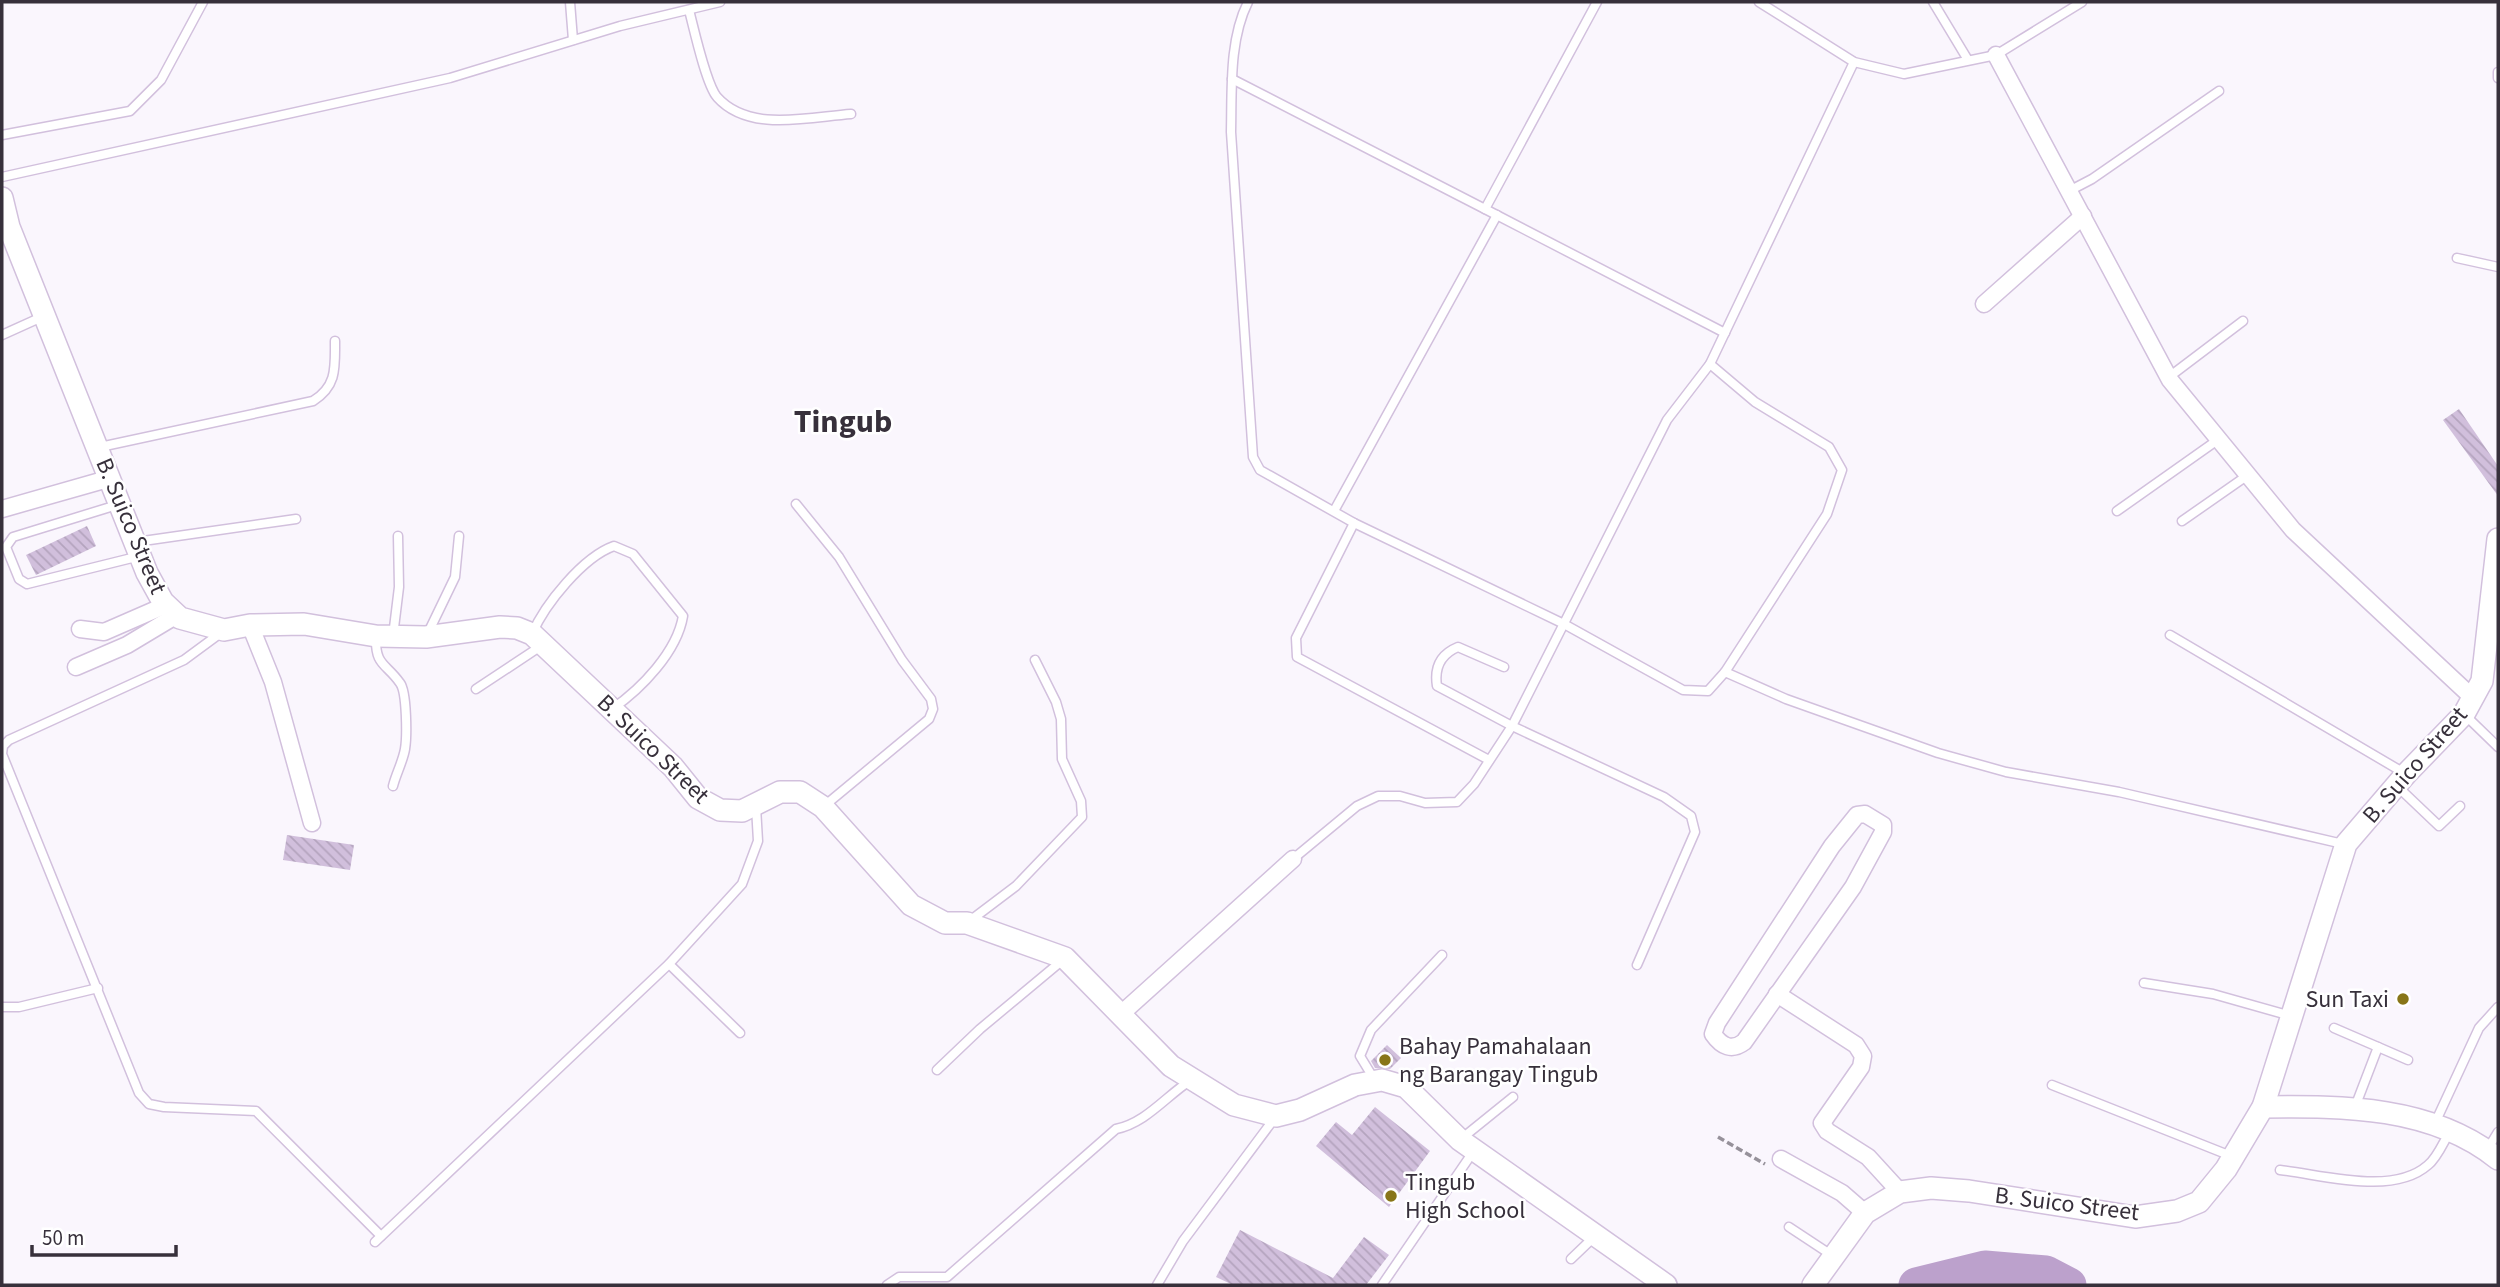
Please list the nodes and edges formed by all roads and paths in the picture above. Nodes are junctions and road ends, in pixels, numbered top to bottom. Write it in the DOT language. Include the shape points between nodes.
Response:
graph roads {
  1 [pos="203,2"];
  2 [pos="570,2"];
  3 [pos="720,2"];
  4 [pos="1248,2"];
  5 [pos="1597,2"];
  6 [pos="1759,2"];
  7 [pos="1933,2"];
  8 [pos="2082,2"];
  9 [pos="689,10"];
  10 [pos="573,40"];
  11 [pos="1996,55"];
  12 [pos="1968,60"];
  13 [pos="1854,62"];
  14 [pos="2498,72"];
  15 [pos="2498,78"];
  16 [pos="1232,79"];
  17 [pos="2219,91"];
  18 [pos="851,114"];
  19 [pos="2,135"];
  20 [pos="2,177"];
  21 [pos="2069,191"];
  22 [pos="2,198"];
  23 [pos="1485,209"];
  24 [pos="1497,215"];
  25 [pos="2083,216"];
  26 [pos="5,228"];
  27 [pos="2457,258"];
  28 [pos="2498,267"];
  29 [pos="1984,304"];
  30 [pos="44,315"];
  31 [pos="2244,321"];
  32 [pos="1724,333"];
  33 [pos="2,335"];
  34 [pos="334,341"];
  35 [pos="1710,364"];
  36 [pos="2169,377"];
  37 [pos="2219,439"];
  38 [pos="98,447"];
  39 [pos="2248,475"];
  40 [pos="111,478"];
  41 [pos="796,503"];
  42 [pos="120,504"];
  43 [pos="2,509"];
  44 [pos="1334,511"];
  45 [pos="2117,511"];
  46 [pos="296,519"];
  47 [pos="2182,521"];
  48 [pos="1354,523"];
  49 [pos="398,536"];
  50 [pos="459,536"];
  51 [pos="2498,539"];
  52 [pos="136,550"];
  53 [pos="5,555"];
  54 [pos="172,610"];
  55 [pos="1564,624"];
  56 [pos="250,625"];
  57 [pos="80,629"];
  58 [pos="224,630"];
  59 [pos="2170,635"];
  60 [pos="384,636"];
  61 [pos="426,637"];
  62 [pos="537,640"];
  63 [pos="1034,660"];
  64 [pos="76,667"];
  65 [pos="1504,667"];
  66 [pos="1725,672"];
  67 [pos="476,688"];
  68 [pos="2469,706"];
  69 [pos="612,709"];
  70 [pos="1512,726"];
  71 [pos="2498,747"];
  72 [pos="1489,760"];
  73 [pos="2401,780"];
  74 [pos="393,786"];
  75 [pos="2460,806"];
  76 [pos="755,807"];
  77 [pos="823,807"];
  78 [pos="312,823"];
  79 [pos="2346,844"];
  80 [pos="1293,859"];
  81 [pos="967,923"];
  82 [pos="1442,955"];
  83 [pos="1065,958"];
  84 [pos="669,964"];
  85 [pos="1637,965"];
  86 [pos="2144,983"];
  87 [pos="98,988"];
  88 [pos="1777,994"];
  89 [pos="2,1007"];
  90 [pos="2498,1007"];
  91 [pos="1121,1014"];
  92 [pos="2291,1016"];
  93 [pos="2333,1028"];
  94 [pos="740,1033"];
  95 [pos="2378,1047"];
  96 [pos="2408,1060"];
  97 [pos="937,1070"];
  98 [pos="1192,1079"];
  99 [pos="1376,1081"];
  100 [pos="2052,1085"];
  101 [pos="1513,1097"];
  102 [pos="2263,1107"];
  103 [pos="2354,1107"];
  104 [pos="1276,1116"];
  105 [pos="2443,1127"];
  106 [pos="1718,1137"];
  107 [pos="1468,1145"];
  108 [pos="2495,1147"];
  109 [pos="2233,1157"];
  110 [pos="1782,1159"];
  111 [pos="2280,1170"];
  112 [pos="1900,1192"];
  113 [pos="1865,1213"];
  114 [pos="1789,1227"];
  115 [pos="1596,1236"];
  116 [pos="1833,1257"];
  117 [pos="1571,1259"];
  118 [pos="887,1285"];
  119 [pos="1157,1285"];
  120 [pos="1382,1285"];
  121 [pos="1666,1285"];
  122 [pos="1813,1285"];
  1 -- 19 [label="lane" via="161,79 130,111"];
  2 -- 10 [label="lane"];
  3 -- 9 [label="lane"];
  4 -- 16 [label="lane" via="1240,18"];
  5 -- 23 [label="lane"];
  6 -- 13 [label="lane"];
  7 -- 12 [label="lane"];
  8 -- 11 [label="lane"];
  9 -- 10 [label="lane"];
  9 -- 18 [label="lane" via="716,96 736,111 762,120"];
  10 -- 20 [label="lane" via="381,95"];
  11 -- 12 [label="lane"];
  11 -- 21 [label="street"];
  12 -- 13 [label="lane" via="1904,74"];
  13 -- 32 [label="lane"];
  14 -- 15 [label="lane"];
  16 -- 23 [label="lane"];
  16 -- 44 [label="lane" via="1231,132 1253,457 1260,470"];
  17 -- 21 [label="lane"];
  21 -- 25 [label="street"];
  22 -- 26 [label="street, B. Suico Street"];
  23 -- 24 [label="lane"];
  24 -- 32 [label="lane"];
  24 -- 44 [label="lane"];
  25 -- 29 [label="street"];
  25 -- 36 [label="street"];
  26 -- 30 [label="street, B. Suico Street"];
  27 -- 28 [label="lane"];
  30 -- 33 [label="lane"];
  30 -- 38 [label="street, B. Suico Street"];
  31 -- 36 [label="lane"];
  32 -- 35 [label="lane"];
  34 -- 38 [label="lane" via="335,377 326,393 313,401"];
  35 -- 55 [label="lane" via="1667,420"];
  35 -- 66 [label="lane" via="1755,402 1829,447 1842,470 1827,514"];
  36 -- 37 [label="street"];
  37 -- 39 [label="street"];
  37 -- 45 [label="lane"];
  38 -- 40 [label="street, B. Suico Street"];
  39 -- 47 [label="lane"];
  39 -- 68 [label="street" via="2293,530"];
  40 -- 42 [label="street, B. Suico Street"];
  40 -- 43 [label="street"];
  41 -- 77 [label="lane" via="839,557 931,699 933,709 929,719"];
  42 -- 52 [label="street, B. Suico Street"];
  42 -- 53 [label="lane" via="13,537"];
  44 -- 48 [label="lane"];
  46 -- 52 [label="lane"];
  48 -- 55 [label="lane"];
  48 -- 72 [label="lane" via="1296,638 1297,657"];
  49 -- 60 [label="lane" via="399,587"];
  50 -- 61 [label="lane" via="455,577"];
  51 -- 68 [label="street" via="2482,681"];
  52 -- 53 [label="lane" via="27,584"];
  52 -- 54 [label="street, B. Suico Street"];
  54 -- 57 [label="street" via="104,632"];
  54 -- 58 [label="street, B. Suico Street"];
  54 -- 64 [label="street" via="127,645"];
  55 -- 66 [label="lane" via="1683,691 1708,691"];
  55 -- 70 [label="lane"];
  56 -- 58 [label="street, B. Suico Street"];
  56 -- 60 [label="street, B. Suico Street" via="304,624"];
  56 -- 78 [label="street" via="272,682"];
  58 -- 87 [label="lane" via="184,660 3,746 2,754"];
  59 -- 73 [label="lane"];
  60 -- 61 [label="street, B. Suico Street"];
  60 -- 74 [label="lane" via="375,652 381,665 402,684 404,696 405,749"];
  61 -- 62 [label="street, B. Suico Street" via="500,627 517,628"];
  62 -- 67 [label="lane"];
  62 -- 69 [label="street, B. Suico Street"];
  62 -- 69 [label="lane" via="539,617 596,553 614,546 633,554 683,616 676,642 630,696"];
  63 -- 81 [label="lane" via="1056,702 1062,759 1081,801 1082,817 1016,886"];
  65 -- 70 [label="lane" via="1458,647 1447,652 1436,675 1437,685"];
  66 -- 79 [label="lane" via="1786,699 2006,772 2119,792"];
  68 -- 71 [label="lane"];
  68 -- 73 [label="street, B. Suico Street"];
  69 -- 76 [label="street, B. Suico Street" via="673,767 698,798 720,810"];
  70 -- 72 [label="lane"];
  70 -- 85 [label="lane" via="1664,797 1691,816 1695,832"];
  72 -- 80 [label="lane" via="1457,802 1378,796 1357,806"];
  73 -- 75 [label="lane" via="2439,826"];
  73 -- 79 [label="street, B. Suico Street"];
  76 -- 77 [label="street, B. Suico Street" via="780,792 800,792"];
  76 -- 84 [label="lane" via="758,841 742,884"];
  77 -- 81 [label="street, B. Suico Street" via="911,905 945,923"];
  79 -- 92 [label="street, B. Suico Street"];
  80 -- 91 [label="street"];
  81 -- 83 [label="street, B. Suico Street"];
  82 -- 99 [label="lane" via="1371,1030 1360,1056"];
  83 -- 91 [label="street, B. Suico Street"];
  83 -- 97 [label="lane"];
  84 -- 87 [label="lane" via="378,1239 256,1111 149,1104 139,1093"];
  84 -- 94 [label="lane"];
  86 -- 92 [label="lane" via="2213,994"];
  87 -- 89 [label="lane"];
  88 -- 88 [label="street" via="1874,853 1883,825 1865,814 1857,815 1832,846 1713,1034 1730,1048 1744,1042"];
  88 -- 112 [label="street" via="1856,1045 1863,1056 1861,1067 1822,1123 1884,1171"];
  90 -- 105 [label="lane" via="2479,1028"];
  91 -- 98 [label="street, B. Suico Street" via="1171,1066"];
  92 -- 102 [label="street, B. Suico Street"];
  93 -- 95 [label="lane"];
  95 -- 96 [label="lane"];
  95 -- 103 [label="lane"];
  98 -- 104 [label="street, B. Suico Street" via="1234,1105"];
  98 -- 118 [label="lane" via="1143,1118 1116,1129 947,1277 899,1277"];
  99 -- 104 [label="street"];
  99 -- 107 [label="street" via="1405,1087"];
  100 -- 109 [label="lane"];
  101 -- 107 [label="lane"];
  102 -- 103 [label="street"];
  102 -- 109 [label="street, B. Suico Street"];
  103 -- 105 [label="street"];
  104 -- 119 [label="lane" via="1183,1241"];
  105 -- 108 [label="street"];
  105 -- 111 [label="lane" via="2431,1164 2412,1177 2390,1183"];
  106 -- 110 [label="path" via="1766,1164"];
  107 -- 115 [label="street"];
  107 -- 120 [label="lane"];
  109 -- 112 [label="street, B. Suico Street" via="2199,1202 2177,1211 2135,1217 1969,1191 1930,1188"];
  110 -- 113 [label="street"];
  112 -- 113 [label="street, B. Suico Street"];
  113 -- 116 [label="street, B. Suico Street"];
  114 -- 116 [label="lane"];
  115 -- 117 [label="lane"];
  115 -- 121 [label="street"];
  116 -- 122 [label="street, B. Suico Street"];
}
